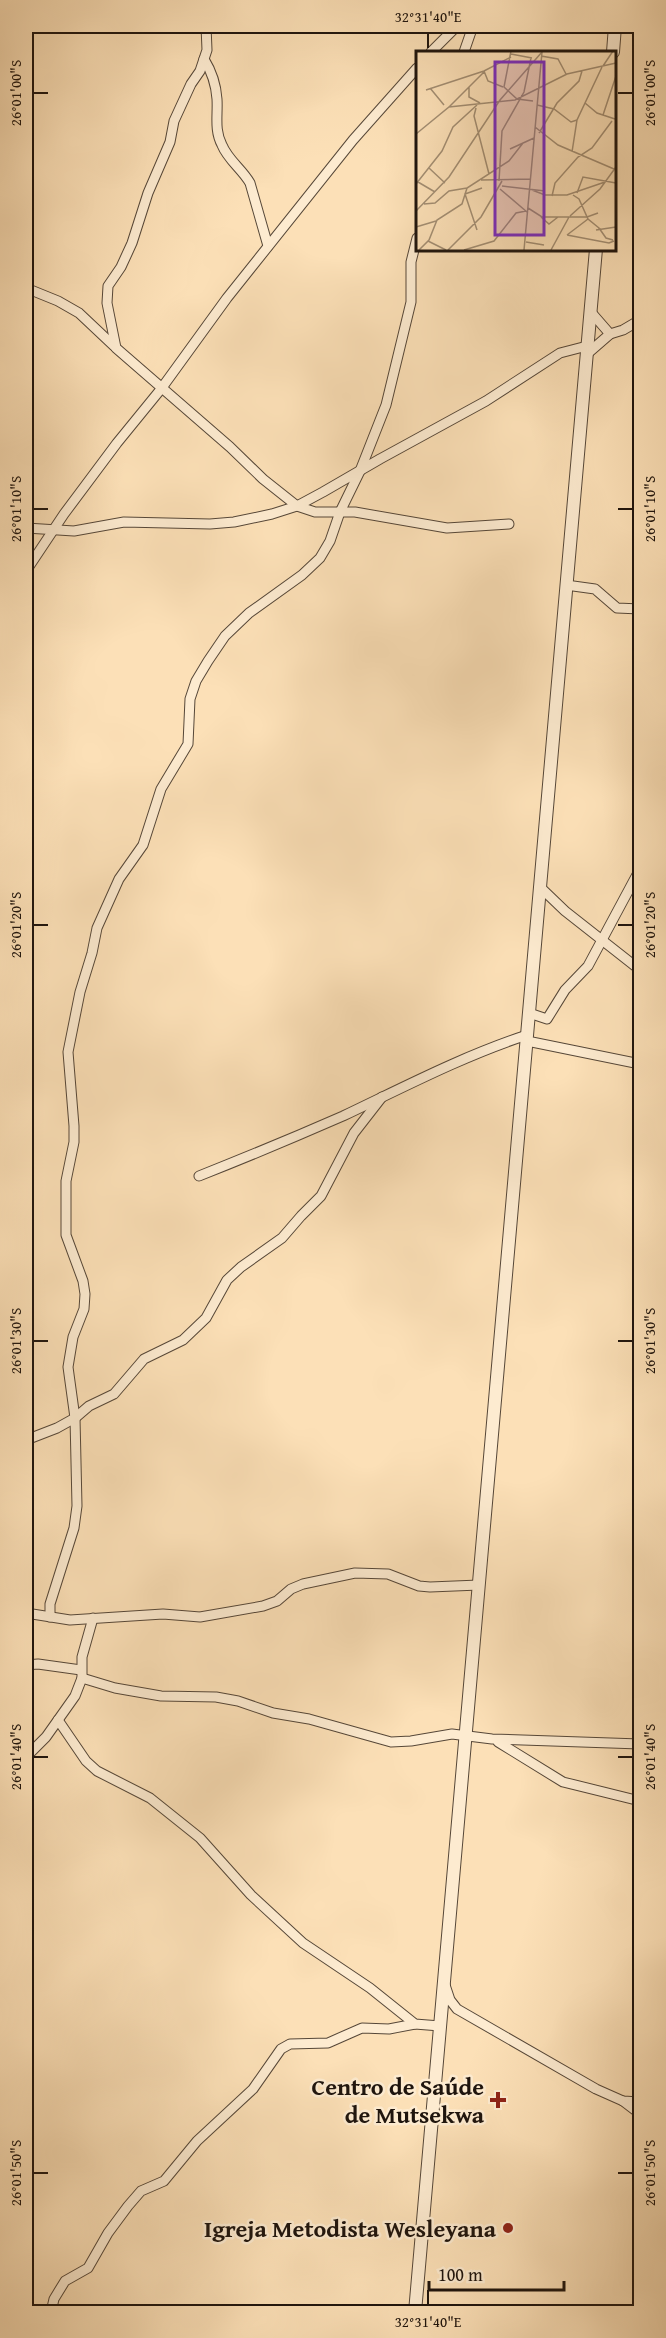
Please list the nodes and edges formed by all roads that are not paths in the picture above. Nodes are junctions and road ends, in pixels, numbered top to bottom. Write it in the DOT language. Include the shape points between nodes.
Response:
graph roads {
  1 [pos="206,26"];
  2 [pos="457,26"];
  3 [pos="473,26"];
  4 [pos="615,26"];
  5 [pos="432,51"];
  6 [pos="464,51"];
  7 [pos="613,51"];
  8 [pos="204,59"];
  9 [pos="416,69"];
  10 [pos="416,242"];
  11 [pos="268,246"];
  12 [pos="596,250"];
  13 [pos="26,288"];
  14 [pos="590,311"];
  15 [pos="640,320"];
  16 [pos="610,334"];
  17 [pos="116,348"];
  18 [pos="587,350"];
  19 [pos="161,389"];
  20 [pos="360,471"];
  21 [pos="297,506"];
  22 [pos="339,512"];
  23 [pos="509,524"];
  24 [pos="26,528"];
  25 [pos="52,531"];
  26 [pos="26,572"];
  27 [pos="566,585"];
  28 [pos="640,609"];
  29 [pos="640,869"];
  30 [pos="540,887"];
  31 [pos="602,940"];
  32 [pos="640,970"];
  33 [pos="529,1013"];
  34 [pos="527,1038"];
  35 [pos="640,1064"];
  36 [pos="382,1097"];
  37 [pos="199,1176"];
  38 [pos="75,1418"];
  39 [pos="26,1440"];
  40 [pos="479,1585"];
  41 [pos="26,1613"];
  42 [pos="50,1617"];
  43 [pos="93,1618"];
  44 [pos="26,1665"];
  45 [pos="82,1674"];
  46 [pos="467,1718"];
  47 [pos="58,1720"];
  48 [pos="452,1734"];
  49 [pos="466,1736"];
  50 [pos="492,1739"];
  51 [pos="640,1744"];
  52 [pos="26,1757"];
  53 [pos="640,1801"];
  54 [pos="444,1984"];
  55 [pos="457,2010"];
  56 [pos="441,2022"];
  57 [pos="415,2024"];
  58 [pos="623,2101"];
  59 [pos="640,2102"];
  60 [pos="640,2114"];
  61 [pos="51,2313"];
  62 [pos="416,2313"];
  1 -- 8 [label="street"];
  2 -- 5 [label="street"];
  3 -- 6 [label="street"];
  4 -- 7 [label="street"];
  8 -- 11 [label="street" via="213,75 221,145 250,183"];
  8 -- 17 [label="street" via="174,121 170,142 132,243 108,286 107,303"];
  9 -- 11 [label="street"];
  10 -- 20 [label="street" via="411,262 411,302 386,405"];
  11 -- 19 [label="street"];
  12 -- 14 [label="street"];
  13 -- 17 [label="street" via="79,313"];
  14 -- 16 [label="street"];
  14 -- 18 [label="street"];
  15 -- 16 [label="street"];
  16 -- 18 [label="street"];
  17 -- 19 [label="street"];
  18 -- 20 [label="street" via="560,353 486,401"];
  18 -- 27 [label="street"];
  19 -- 21 [label="street"];
  19 -- 25 [label="street"];
  20 -- 21 [label="street"];
  20 -- 22 [label="street"];
  21 -- 22 [label="street" via="315,512"];
  21 -- 25 [label="street" via="234,522 124,522"];
  22 -- 23 [label="street" via="447,528"];
  22 -- 38 [label="street" via="320,558 225,636 196,681 190,699 188,744 161,789 143,845 119,879 99,919 68,1058 74,1142 66,1181 66,1234 85,1294 84,1309 68,1354"];
  24 -- 25 [label="street"];
  25 -- 26 [label="street"];
  27 -- 28 [label="street" via="595,589 617,608"];
  27 -- 30 [label="street"];
  29 -- 31 [label="street"];
  30 -- 31 [label="street"];
  30 -- 33 [label="street"];
  31 -- 32 [label="street"];
  31 -- 33 [label="street" via="588,966 565,990 548,1019"];
  33 -- 34 [label="street"];
  34 -- 35 [label="street"];
  34 -- 36 [label="street" via="487,1048"];
  34 -- 40 [label="street"];
  36 -- 37 [label="street"];
  36 -- 38 [label="street" via="354,1133 321,1196 288,1233 227,1280 210,1312 183,1340 144,1359 114,1394"];
  38 -- 39 [label="street"];
  38 -- 42 [label="street" via="77,1506 50,1604"];
  40 -- 43 [label="street" via="419,1586 388,1574 354,1572 303,1584 277,1600 248,1609 200,1617 163,1614"];
  40 -- 46 [label="street"];
  41 -- 42 [label="street"];
  42 -- 43 [label="street"];
  43 -- 45 [label="street" via="82,1658"];
  44 -- 45 [label="street"];
  45 -- 47 [label="street" via="75,1696"];
  45 -- 48 [label="street" via="115,1688 161,1696 238,1701 391,1742"];
  46 -- 48 [label="street"];
  46 -- 49 [label="street"];
  47 -- 52 [label="street"];
  47 -- 57 [label="street" via="96,1771 150,1798 200,1838 251,1895 303,1943"];
  48 -- 49 [label="street"];
  49 -- 50 [label="street"];
  49 -- 54 [label="street"];
  50 -- 51 [label="street"];
  50 -- 53 [label="street" via="563,1782"];
  54 -- 55 [label="street"];
  54 -- 56 [label="street"];
  55 -- 56 [label="street" via="447,2012"];
  55 -- 58 [label="street"];
  56 -- 57 [label="street"];
  56 -- 62 [label="street"];
  57 -- 61 [label="street" via="389,2029 362,2028 328,2043 290,2044 281,2049 251,2091 197,2141 164,2181 141,2191 108,2233 88,2268 65,2282 54,2299"];
  58 -- 59 [label="street"];
  58 -- 60 [label="street"];
}
